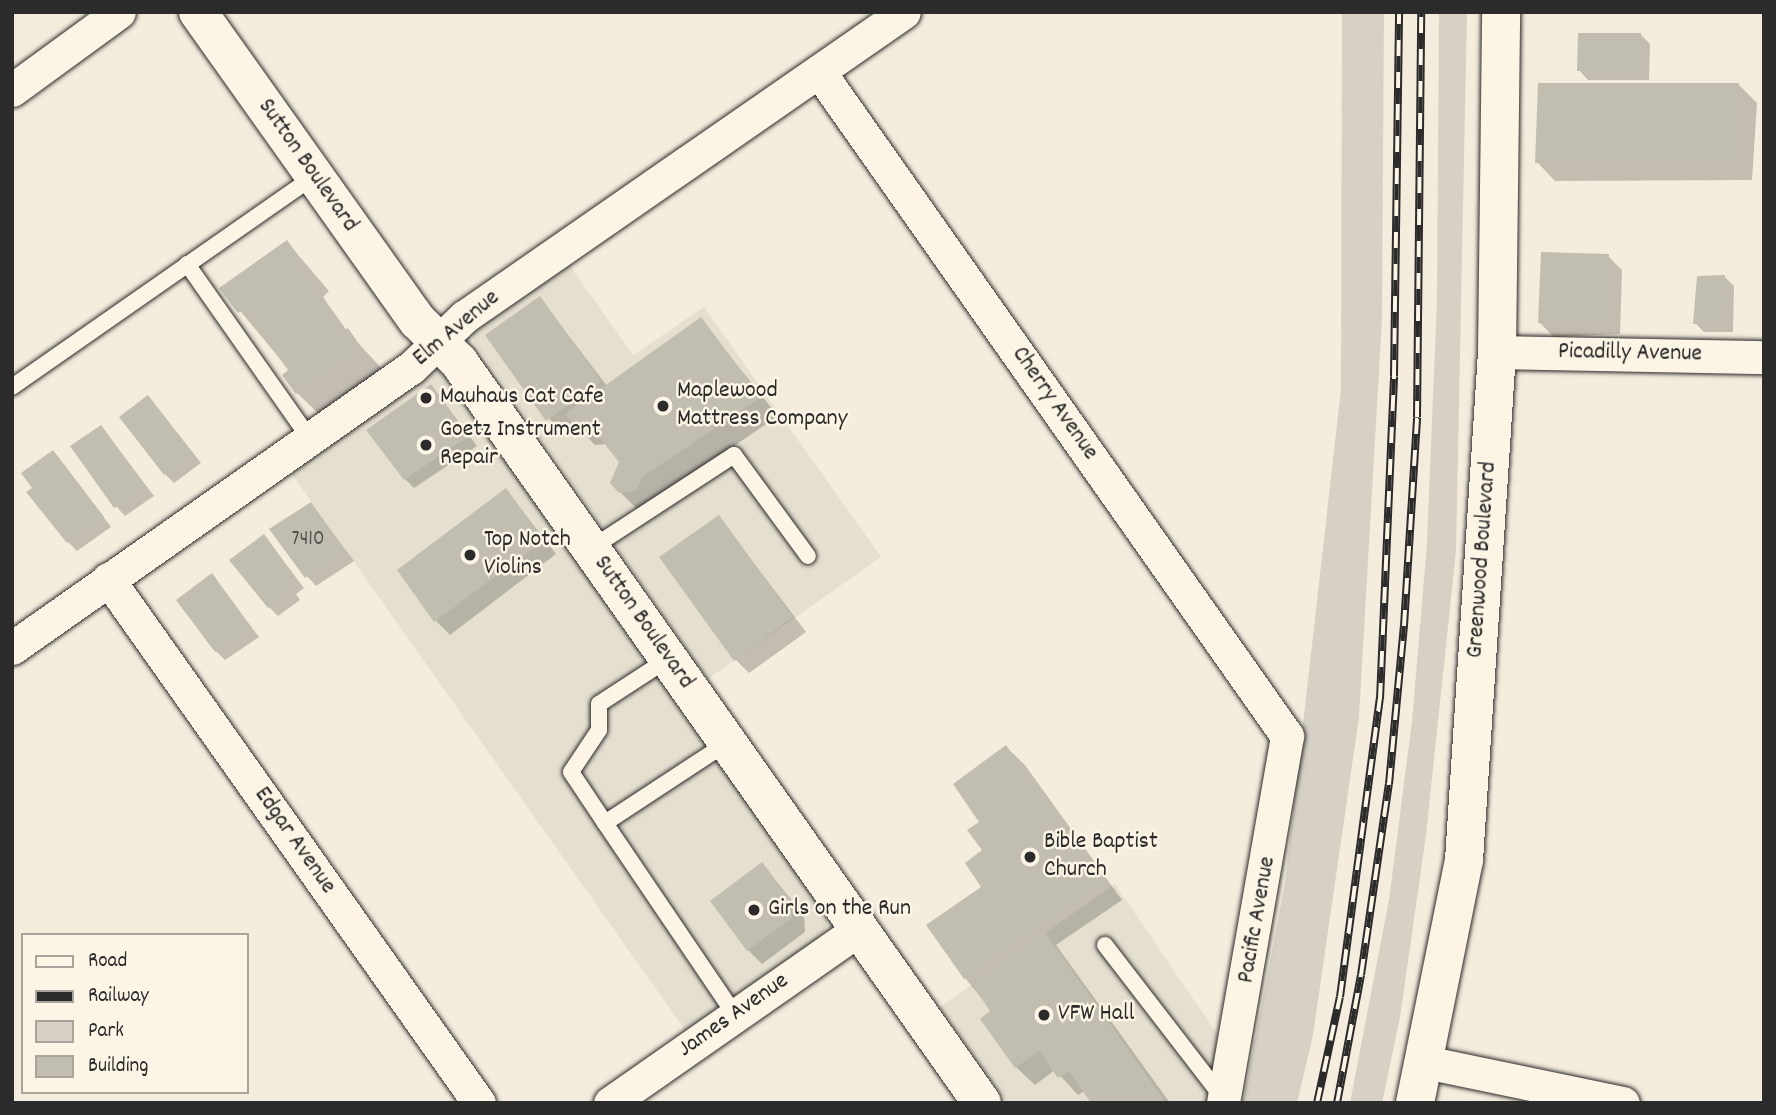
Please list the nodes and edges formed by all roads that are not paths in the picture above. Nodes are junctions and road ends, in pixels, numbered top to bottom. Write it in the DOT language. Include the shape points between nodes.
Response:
graph roads {
  1 [pos="119,12"];
  2 [pos="198,12"];
  3 [pos="904,12"];
  4 [pos="1501,12"];
  5 [pos="820,73"];
  6 [pos="12,90"];
  7 [pos="314,176"];
  8 [pos="187,264"];
  9 [pos="439,341"];
  10 [pos="1497,352"];
  11 [pos="1764,357"];
  12 [pos="12,387"];
  13 [pos="310,439"];
  14 [pos="590,549"];
  15 [pos="808,556"];
  16 [pos="108,579"];
  17 [pos="12,648"];
  18 [pos="668,659"];
  19 [pos="1287,736"];
  20 [pos="727,743"];
  21 [pos="605,823"];
  22 [pos="859,929"];
  23 [pos="1105,945"];
  24 [pos="736,1015"];
  25 [pos="1425,1062"];
  26 [pos="1224,1101"];
  27 [pos="479,1103"];
  28 [pos="610,1103"];
  29 [pos="982,1103"];
  30 [pos="1415,1103"];
  31 [pos="1623,1103"];
  1 -- 6 [label="street"];
  2 -- 7 [label="street, Sutton Boulevard"];
  3 -- 5 [label="street, Elm Avenue"];
  4 -- 10 [label="street, Greenwood Boulevard"];
  5 -- 9 [label="street, Elm Avenue" via="464,317"];
  5 -- 19 [label="street, Cherry Avenue"];
  7 -- 8 [label="lane"];
  7 -- 9 [label="street, Sutton Boulevard" via="418,321"];
  8 -- 12 [label="lane"];
  8 -- 13 [label="lane"];
  9 -- 13 [label="street, Elm Avenue" via="411,368"];
  9 -- 14 [label="street, Sutton Boulevard" via="459,362"];
  10 -- 11 [label="street, Picadilly Avenue"];
  10 -- 25 [label="street, Greenwood Boulevard" via="1464,860"];
  13 -- 16 [label="street, Elm Avenue"];
  14 -- 15 [label="lane" via="734,455"];
  14 -- 18 [label="street, Sutton Boulevard"];
  16 -- 17 [label="street, Elm Avenue"];
  16 -- 27 [label="street, Edgar Avenue"];
  18 -- 20 [label="street, Sutton Boulevard"];
  18 -- 21 [label="lane" via="599,704 599,730 571,772"];
  19 -- 26 [label="street, Pacific Avenue"];
  20 -- 21 [label="lane"];
  20 -- 22 [label="street, Sutton Boulevard"];
  21 -- 24 [label="lane"];
  22 -- 24 [label="street, James Avenue"];
  22 -- 29 [label="street, Sutton Boulevard"];
  23 -- 26 [label="lane"];
  24 -- 28 [label="street, James Avenue"];
  25 -- 30 [label="street, Greenwood Boulevard"];
  25 -- 31 [label="street"];
}
